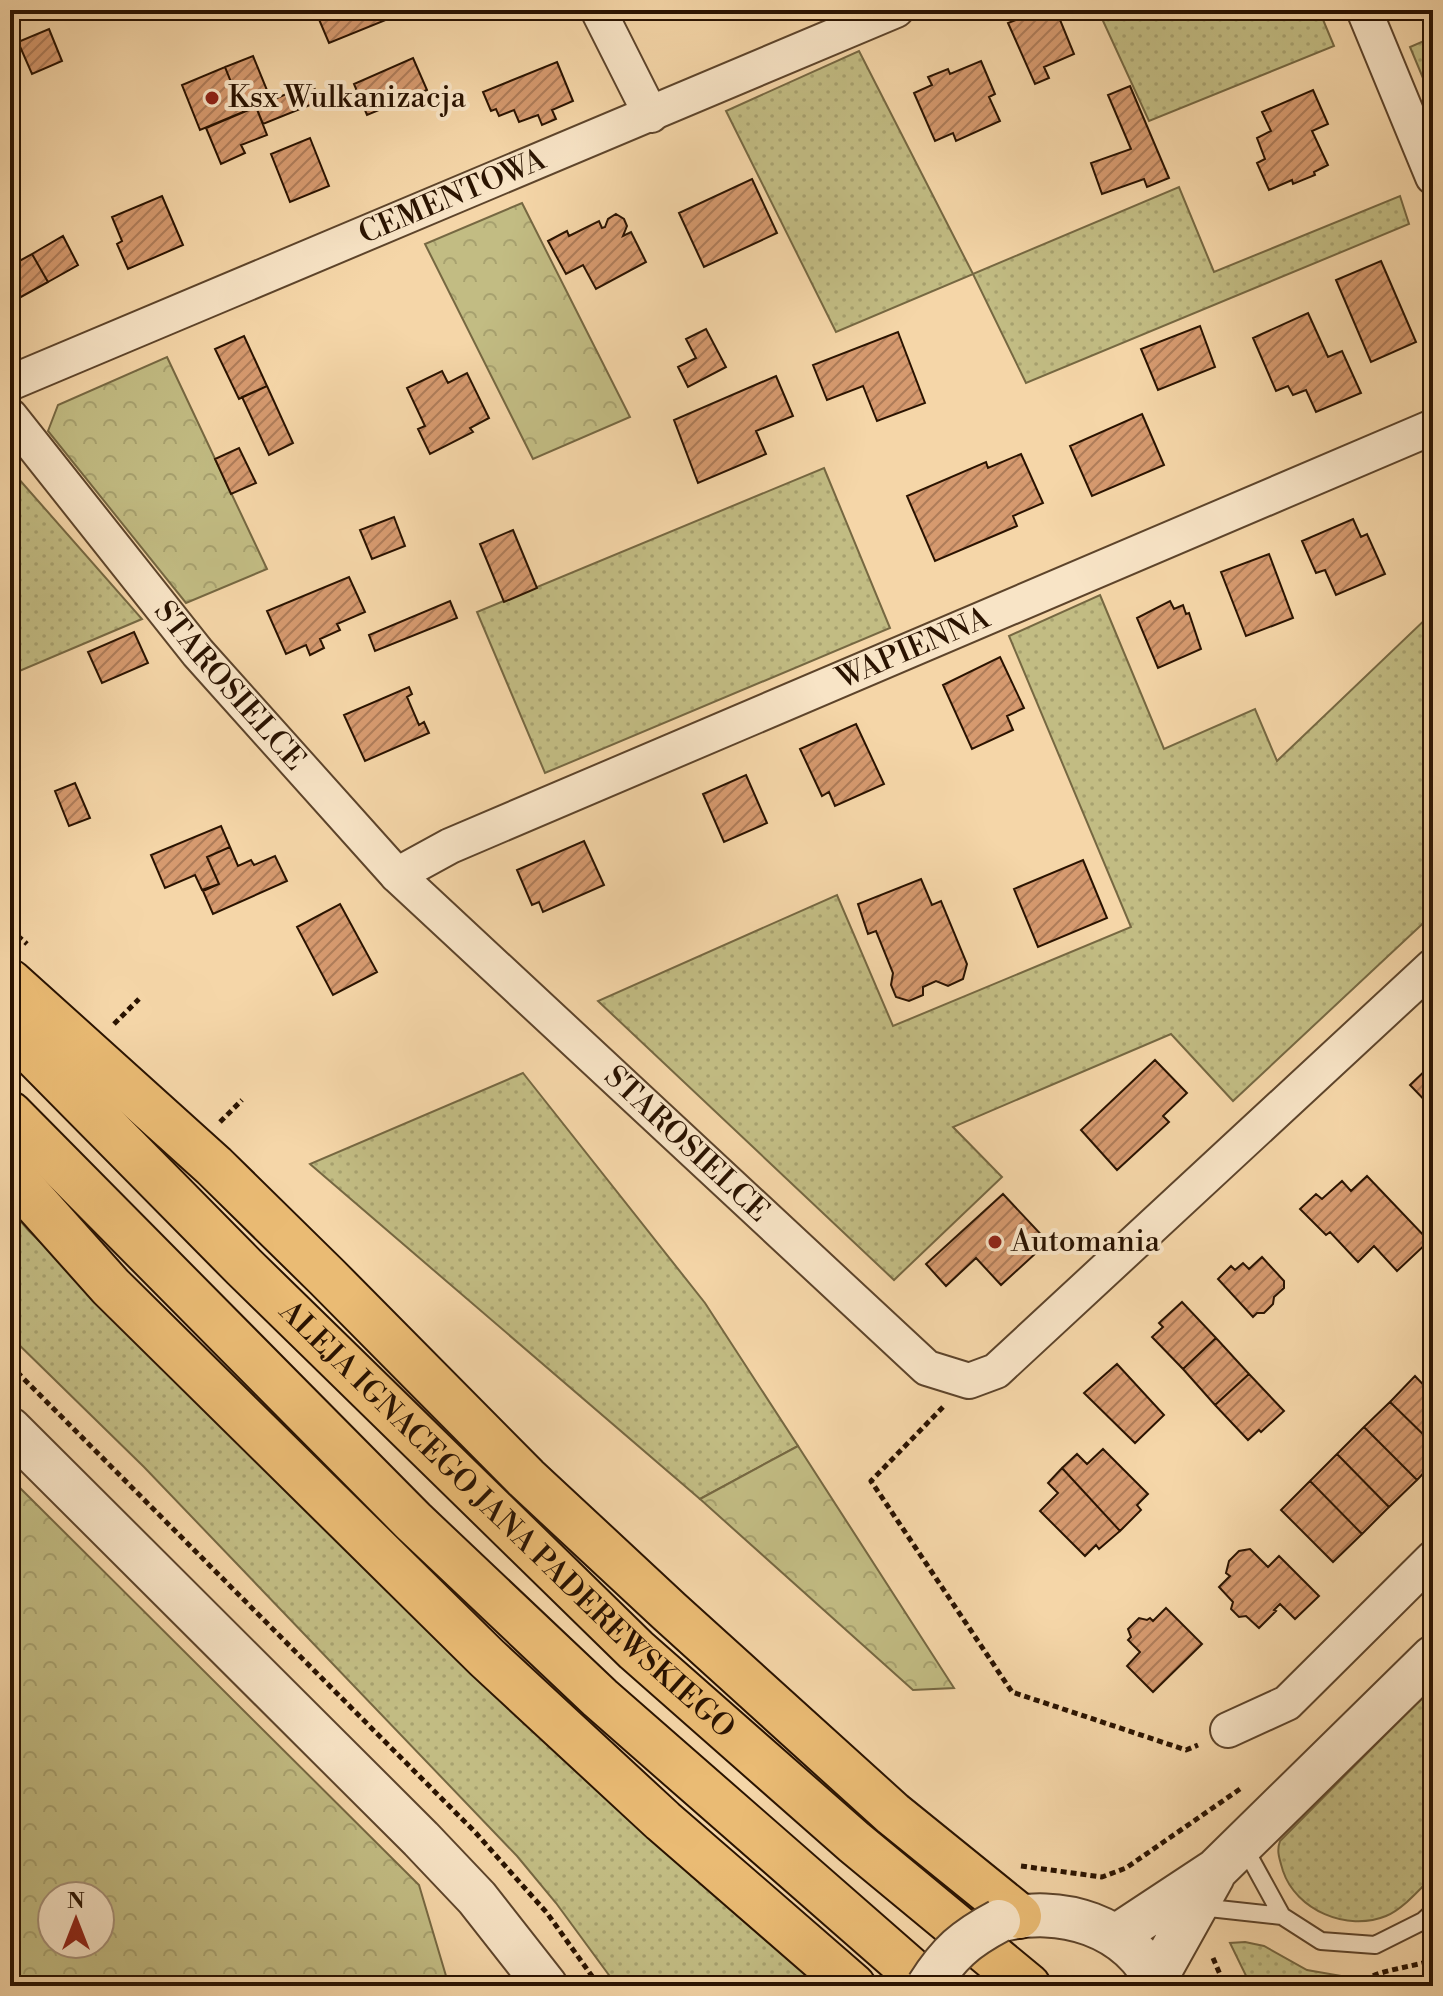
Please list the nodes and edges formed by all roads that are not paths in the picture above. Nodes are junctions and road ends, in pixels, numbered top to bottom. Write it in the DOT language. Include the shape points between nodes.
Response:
graph roads {
  1 [pos="598,10"];
  2 [pos="896,10"];
  3 [pos="1364,10"];
  4 [pos="651,115"];
  5 [pos="1433,177"];
  6 [pos="10,383"];
  7 [pos="10,416"];
  8 [pos="1433,427"];
  9 [pos="397,875"];
  10 [pos="1433,966"];
  11 [pos="10,982"];
  12 [pos="10,1030"];
  13 [pos="10,1114"];
  14 [pos="10,1174"];
  15 [pos="10,1429"];
  16 [pos="1433,1558"];
  17 [pos="1433,1657"];
  18 [pos="1228,1730"];
  19 [pos="1230,1858"];
  20 [pos="1196,1906"];
  21 [pos="1433,1912"];
  22 [pos="1282,1916"];
  23 [pos="1009,1918"];
  24 [pos="1116,1936"];
  25 [pos="1157,1983"];
  26 [pos="546,1986"];
  27 [pos="853,1986"];
  28 [pos="928,1986"];
  29 [pos="1028,1986"];
  1 -- 4 [label="street"];
  2 -- 4 [label="street, CEMENTOWA"];
  3 -- 5 [label="street"];
  4 -- 6 [label="street, CEMENTOWA"];
  7 -- 9 [label="street, STAROSIELCE" via="198,653"];
  8 -- 9 [label="street, WAPIENNA" via="450,846"];
  9 -- 10 [label="street, STAROSIELCE" via="927,1368 969,1381 996,1371"];
  11 -- 23 [label="main road" via="214,1166 526,1478 658,1602"];
  12 -- 29 [label="main road, ALEJA IGNACEGO JANA PADEREWSKIEGO" via="636,1650"];
  13 -- 28 [label="main road, ALEJA IGNACEGO JANA PADEREWSKIEGO" via="413,1521 600,1698"];
  14 -- 27 [label="main road" via="111,1287 487,1658"];
  15 -- 26 [label="street" via="421,1839 477,1898"];
  16 -- 18 [label="street" via="1287,1703"];
  17 -- 19 [label="street"];
  19 -- 20 [label="street"];
  19 -- 22 [label="lane"];
  19 -- 24 [label="street"];
  20 -- 22 [label="lane"];
  20 -- 25 [label="street"];
  21 -- 22 [label="lane" via="1375,1945 1321,1941"];
  23 -- 24 [label="street" via="1052,1914 1086,1921"];
  23 -- 28 [label="street, bridge" via="969,1937 944,1960"];
  24 -- 25 [label="street" via="1145,1963"];
}
